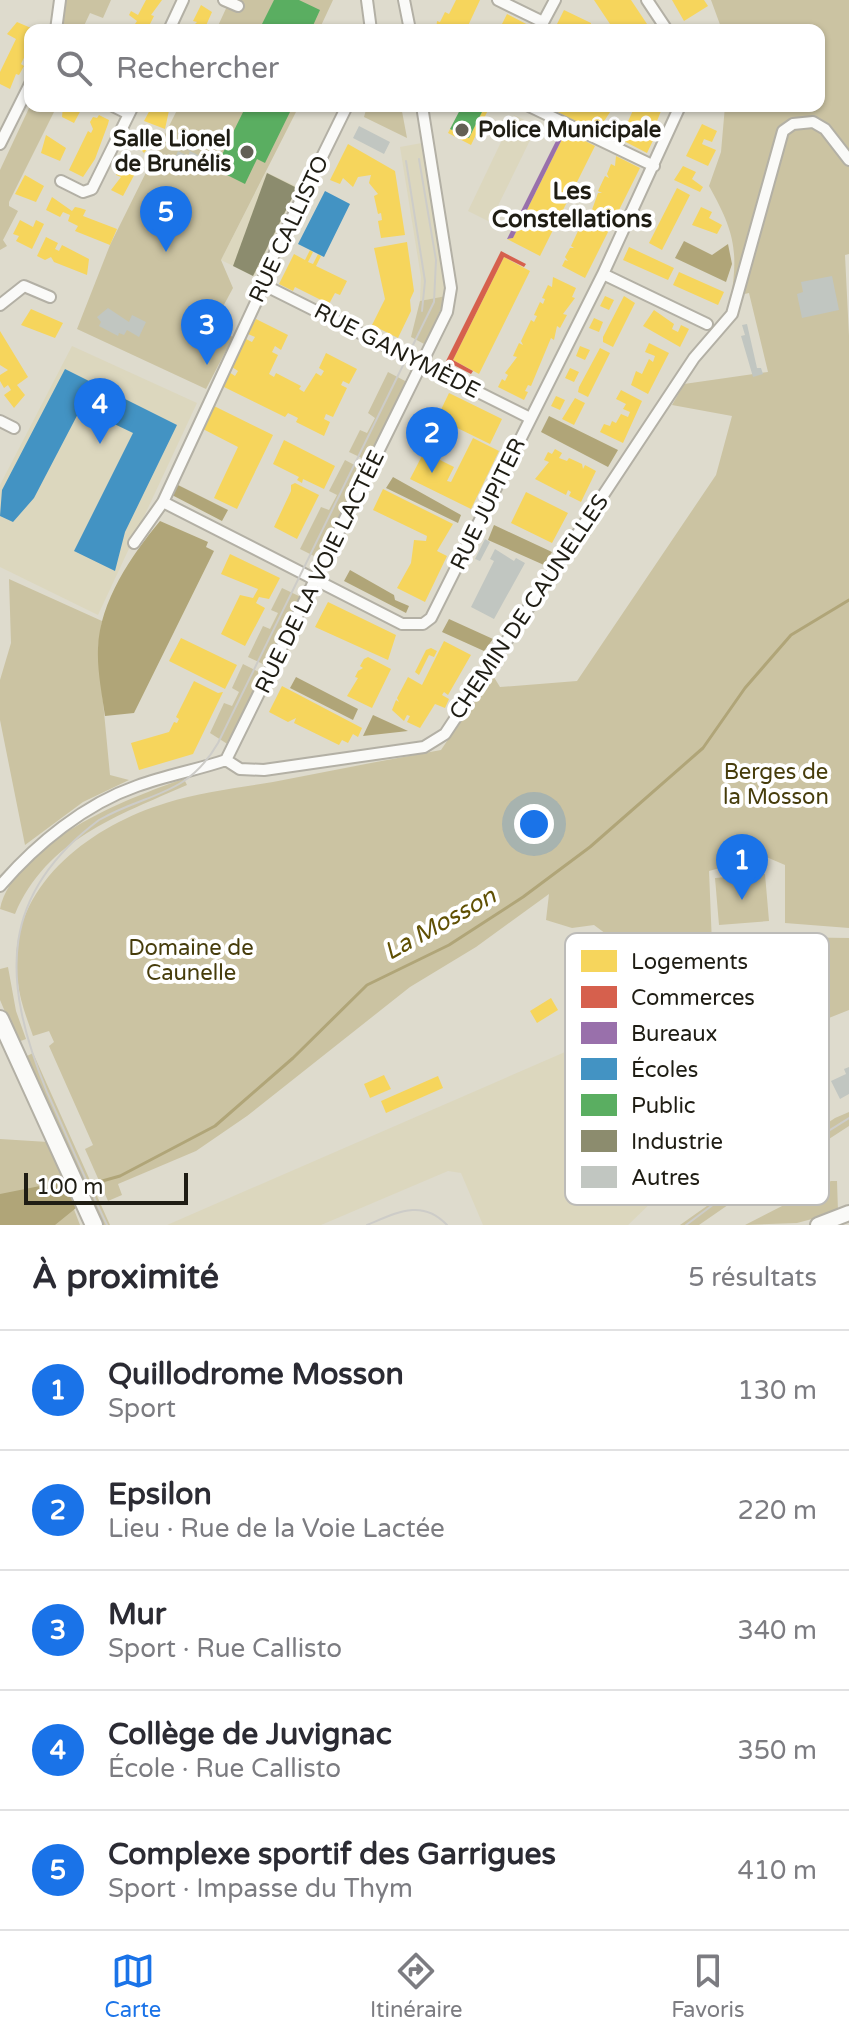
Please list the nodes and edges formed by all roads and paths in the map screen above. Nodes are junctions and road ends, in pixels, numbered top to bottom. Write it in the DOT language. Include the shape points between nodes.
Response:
graph roads {
  1 [pos="60,0"];
  2 [pos="183,0"];
  3 [pos="224,0"];
  4 [pos="367,0"];
  5 [pos="404,0"];
  6 [pos="498,0"];
  7 [pos="555,0"];
  8 [pos="647,0"];
  9 [pos="238,6"];
  10 [pos="57,24"];
  11 [pos="172,24"];
  12 [pos="370,24"];
  13 [pos="409,24"];
  14 [pos="538,24"];
  15 [pos="542,24"];
  16 [pos="663,24"];
  17 [pos="24,96"];
  18 [pos="130,112"];
  19 [pos="344,112"];
  20 [pos="423,112"];
  21 [pos="542,112"];
  22 [pos="677,112"];
  23 [pos="0,144"];
  24 [pos="849,160"];
  25 [pos="654,166"];
  26 [pos="61,181"];
  27 [pos="603,274"];
  28 [pos="264,285"];
  29 [pos="50,297"];
  30 [pos="0,305"];
  31 [pos="707,324"];
  32 [pos="422,364"];
  33 [pos="530,418"];
  34 [pos="0,421"];
  35 [pos="14,428"];
  36 [pos="163,502"];
  37 [pos="134,543"];
  38 [pos="314,580"];
  39 [pos="226,760"];
  40 [pos="3,882"];
  41 [pos="0,895"];
  42 [pos="0,1019"];
  43 [pos="849,1213"];
  44 [pos="93,1223"];
  45 [pos="818,1225"];
  1 -- 10 [label="street"];
  2 -- 11 [label="street"];
  3 -- 9 [label="street"];
  4 -- 12 [label="street"];
  5 -- 13 [label="street"];
  6 -- 14 [label="street"];
  7 -- 15 [label="street"];
  8 -- 16 [label="street"];
  17 -- 23 [label="street"];
  18 -- 26 [label="street" via="92,189 83,192"];
  19 -- 28 [label="street, RUE CALLISTO" via="264,275"];
  20 -- 32 [label="street, RUE DE LA VOIE LACTÉE" via="451,288 447,312"];
  21 -- 25 [label="street"];
  22 -- 25 [label="street, RUE JUPITER"];
  24 -- 39 [label="street, CHEMIN DE CAUNELLES" via="813,122 783,131 732,314 694,358 445,734 424,747 264,770 240,769"];
  25 -- 27 [label="street, RUE JUPITER"];
  27 -- 31 [label="street"];
  27 -- 33 [label="street, RUE JUPITER"];
  28 -- 32 [label="street, RUE GANYMÈDE"];
  28 -- 36 [label="street, RUE CALLISTO"];
  29 -- 30 [label="street" via="24,286"];
  32 -- 33 [label="street, RUE GANYMÈDE"];
  32 -- 38 [label="street, RUE DE LA VOIE LACTÉE"];
  33 -- 38 [label="street, RUE JUPITER" via="431,618 423,624 402,624"];
  34 -- 35 [label="street"];
  36 -- 37 [label="street, RUE CALLISTO"];
  36 -- 38 [label="street"];
  38 -- 39 [label="street, RUE DE LA VOIE LACTÉE"];
  39 -- 40 [label="street" via="134,787 103,802 41,845"];
  40 -- 41 [label="street"];
  42 -- 44 [label="main road"];
  43 -- 45 [label="main road"];
}
